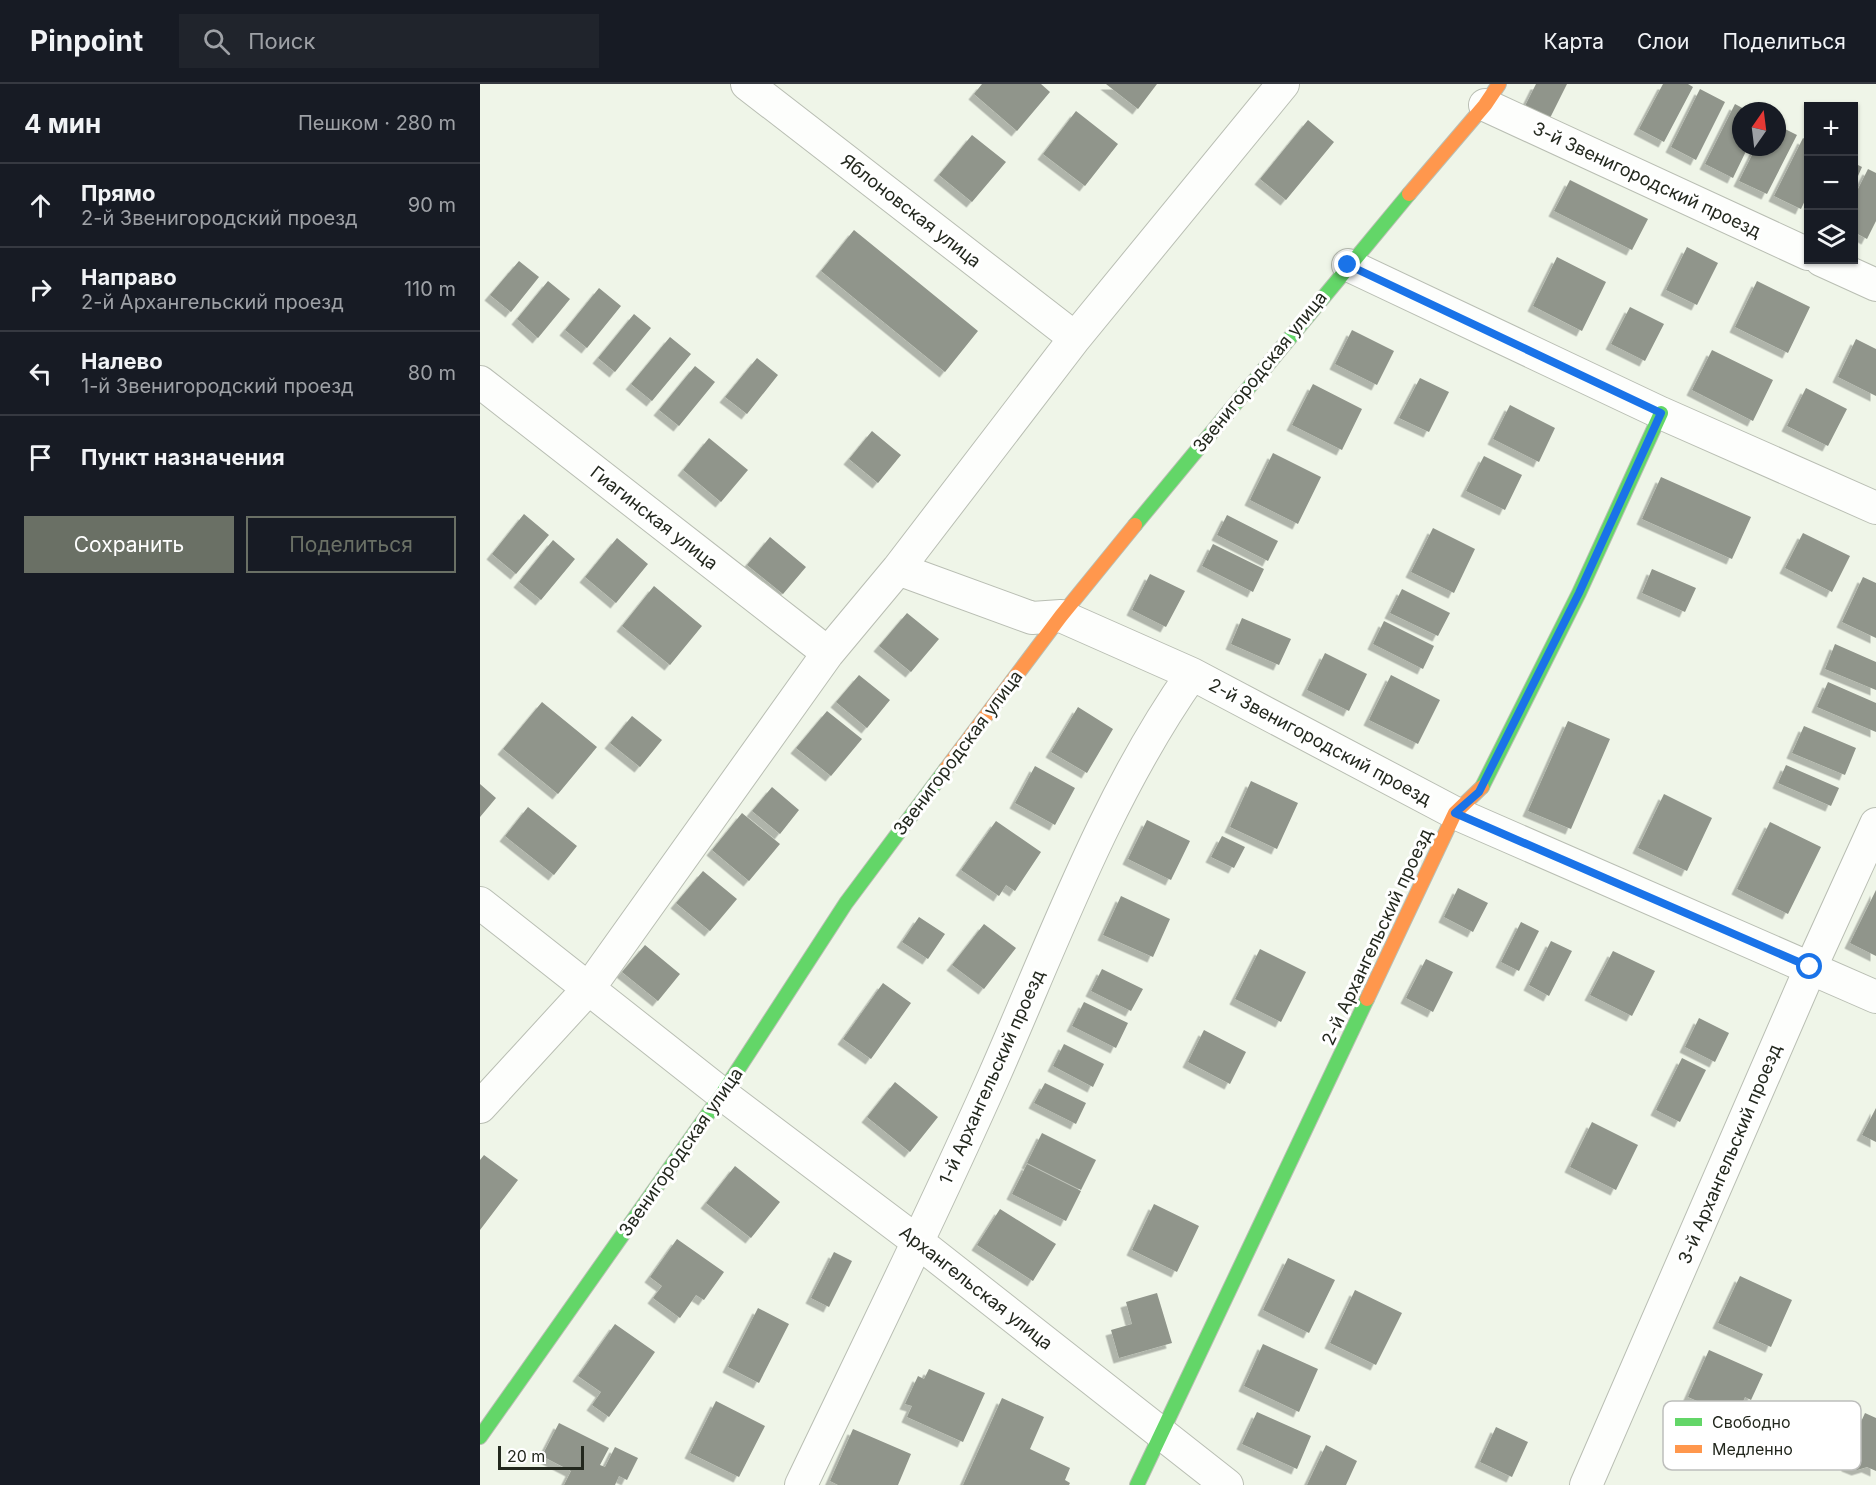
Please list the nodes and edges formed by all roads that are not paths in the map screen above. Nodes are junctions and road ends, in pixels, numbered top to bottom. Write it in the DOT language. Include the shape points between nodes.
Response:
graph roads {
  1 [pos="747,84"];
  2 [pos="1283,84"];
  3 [pos="1492,95"];
  4 [pos="1804,251"];
  5 [pos="1830,264"];
  6 [pos="1348,265"];
  7 [pos="1876,285"];
  8 [pos="1075,338"];
  9 [pos="480,382"];
  10 [pos="1661,413"];
  11 [pos="1876,508"];
  12 [pos="898,569"];
  13 [pos="1061,616"];
  14 [pos="828,653"];
  15 [pos="1192,674"];
  16 [pos="1455,813"];
  17 [pos="1876,824"];
  18 [pos="480,903"];
  19 [pos="1810,967"];
  20 [pos="589,988"];
  21 [pos="1876,997"];
  22 [pos="722,1095"];
  23 [pos="480,1107"];
  24 [pos="918,1242"];
  25 [pos="1163,1433"];
  26 [pos="480,1437"];
  27 [pos="801,1485"];
  28 [pos="1137,1485"];
  29 [pos="1227,1485"];
  30 [pos="1586,1485"];
  1 -- 8 [label="street, Яблоновская улица"];
  2 -- 8 [label="street"];
  3 -- 4 [label="street, 3-й Звенигородский проезд"];
  3 -- 6 [label="street, Звенигородская улица"];
  5 -- 7 [label="street"];
  6 -- 10 [label="street"];
  6 -- 13 [label="street, Звенигородская улица"];
  8 -- 12 [label="street"];
  9 -- 14 [label="street, Гиагинская улица"];
  10 -- 11 [label="street"];
  10 -- 16 [label="street, 2-й Архангельский проезд" via="1579,593 1485,782"];
  12 -- 13 [label="street" via="1032,618"];
  12 -- 14 [label="street"];
  13 -- 15 [label="street, 2-й Звенигородский проезд"];
  13 -- 22 [label="street, Звенигородская улица" via="846,903"];
  14 -- 20 [label="street"];
  15 -- 16 [label="street, 2-й Звенигородский проезд"];
  15 -- 24 [label="street, 1-й Архангельский проезд" via="1158,722 1100,834"];
  16 -- 19 [label="street, 2-й Звенигородский проезд"];
  16 -- 25 [label="street, 2-й Архангельский проезд"];
  17 -- 19 [label="street, 3-й Архангельский проезд"];
  18 -- 20 [label="street"];
  19 -- 21 [label="street, 2-й Звенигородский проезд"];
  19 -- 30 [label="street, 3-й Архангельский проезд"];
  20 -- 22 [label="street, Архангельская улица"];
  20 -- 23 [label="street"];
  22 -- 24 [label="street, Архангельская улица"];
  22 -- 26 [label="street, Звенигородская улица"];
  24 -- 25 [label="street, Архангельская улица"];
  24 -- 27 [label="street, 1-й Архангельский проезд"];
  25 -- 28 [label="street, 2-й Архангельский проезд"];
  25 -- 29 [label="street, Архангельская улица"];
}
